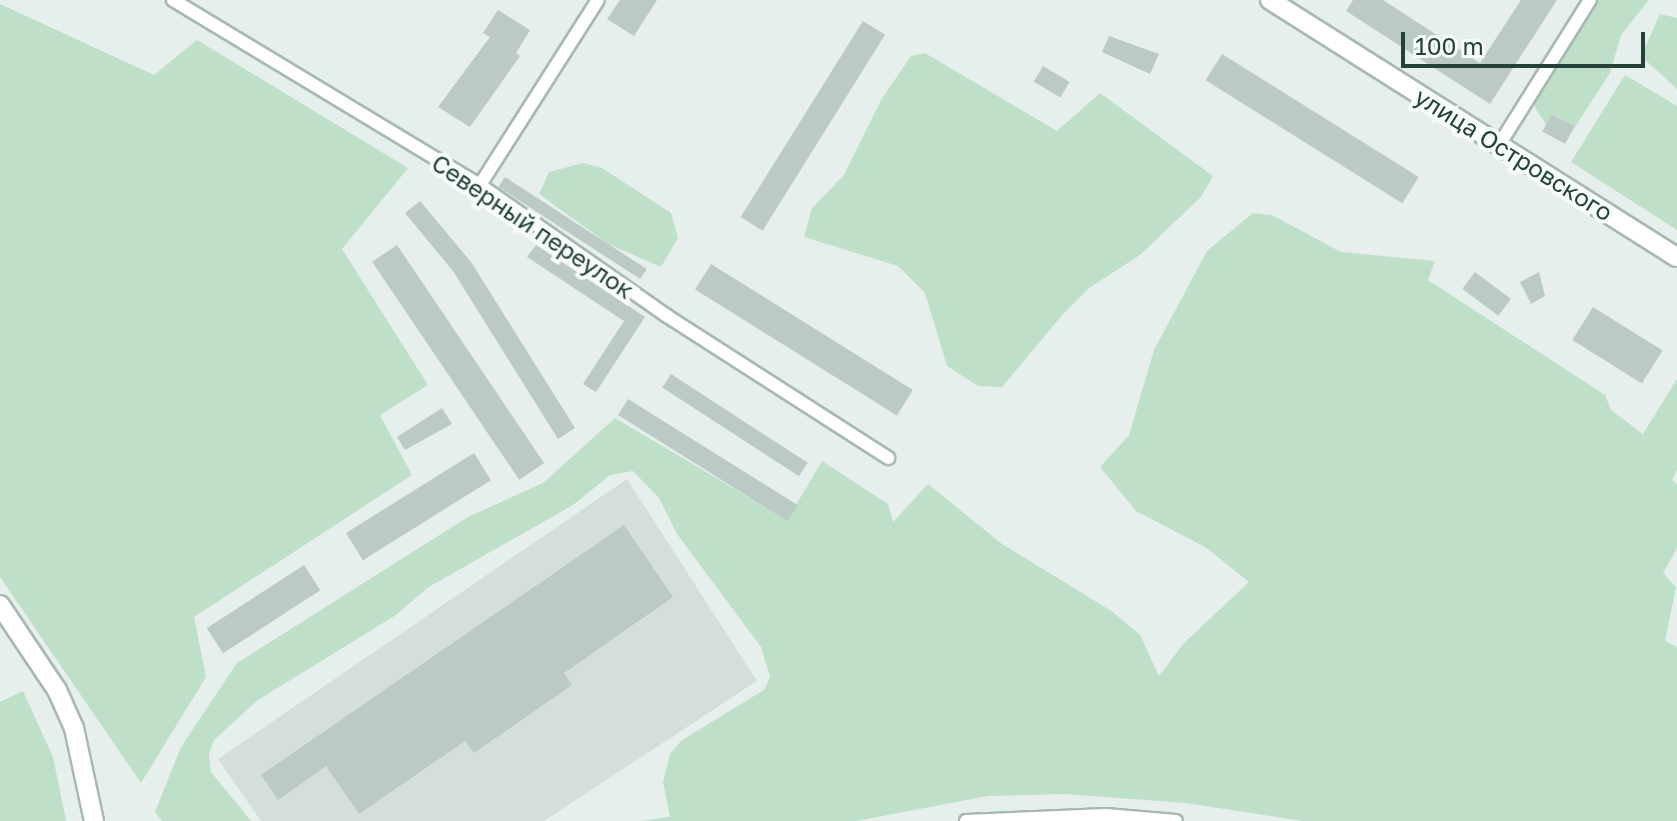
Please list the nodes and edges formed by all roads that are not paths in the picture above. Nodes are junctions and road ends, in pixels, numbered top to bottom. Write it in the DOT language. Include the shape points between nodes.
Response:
graph roads {
  1 [pos="173,0"];
  2 [pos="598,0"];
  3 [pos="1270,0"];
  4 [pos="1590,0"];
  5 [pos="1499,145"];
  6 [pos="480,185"];
  7 [pos="1677,257"];
  8 [pos="888,458"];
  9 [pos="0,605"];
  10 [pos="94,821"];
  11 [pos="966,821"];
  12 [pos="1176,821"];
  1 -- 6 [label="street, Северный переулок"];
  2 -- 6 [label="street"];
  3 -- 5 [label="main road, улица Островского"];
  4 -- 5 [label="street"];
  5 -- 7 [label="main road, улица Островского"];
  6 -- 8 [label="street, Северный переулок" via="667,316"];
  9 -- 10 [label="main road" via="57,690 74,728"];
  11 -- 12 [label="street" via="1106,815"];
}
